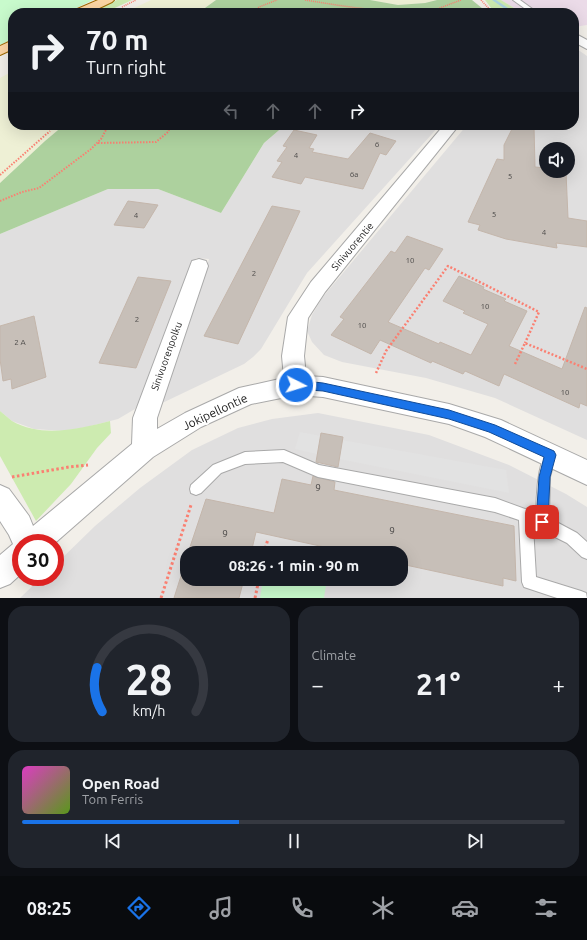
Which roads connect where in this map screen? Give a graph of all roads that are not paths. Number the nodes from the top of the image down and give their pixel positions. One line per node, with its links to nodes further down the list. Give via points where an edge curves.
1 (108, 0): 3 (main road)
2 (516, 0): 4 (lane)
3 (90, 8)
4 (528, 8)
5 (448, 130): 7 (street, Sinivuorentie, via 318,287 298,317 293,356)
6 (199, 266): 8 (street, Sinivuorenpolku, via 145,418)
7 (296, 385): 8 (street, Jokipellontie, via 247,395 193,420); 9 (street, Jokipellontie, via 323,387 449,414 492,428)
8 (144, 449): 16 (street, Jokipellontie)
9 (550, 455): 10 (street, Jokipellontie); 14 (lane, via 544,477)
10 (587, 473)
11 (3, 487): 15 (street)
12 (196, 489): 13 (lane, via 217,470 245,458 284,456 318,471 495,505)
13 (526, 516): 14 (lane); 20 (lane, via 529,582)
14 (542, 522): 17 (lane, via 572,538)
15 (22, 534)
16 (44, 534)
17 (587, 552)
18 (12, 563): 19 (street)
19 (0, 574)
20 (581, 598)

